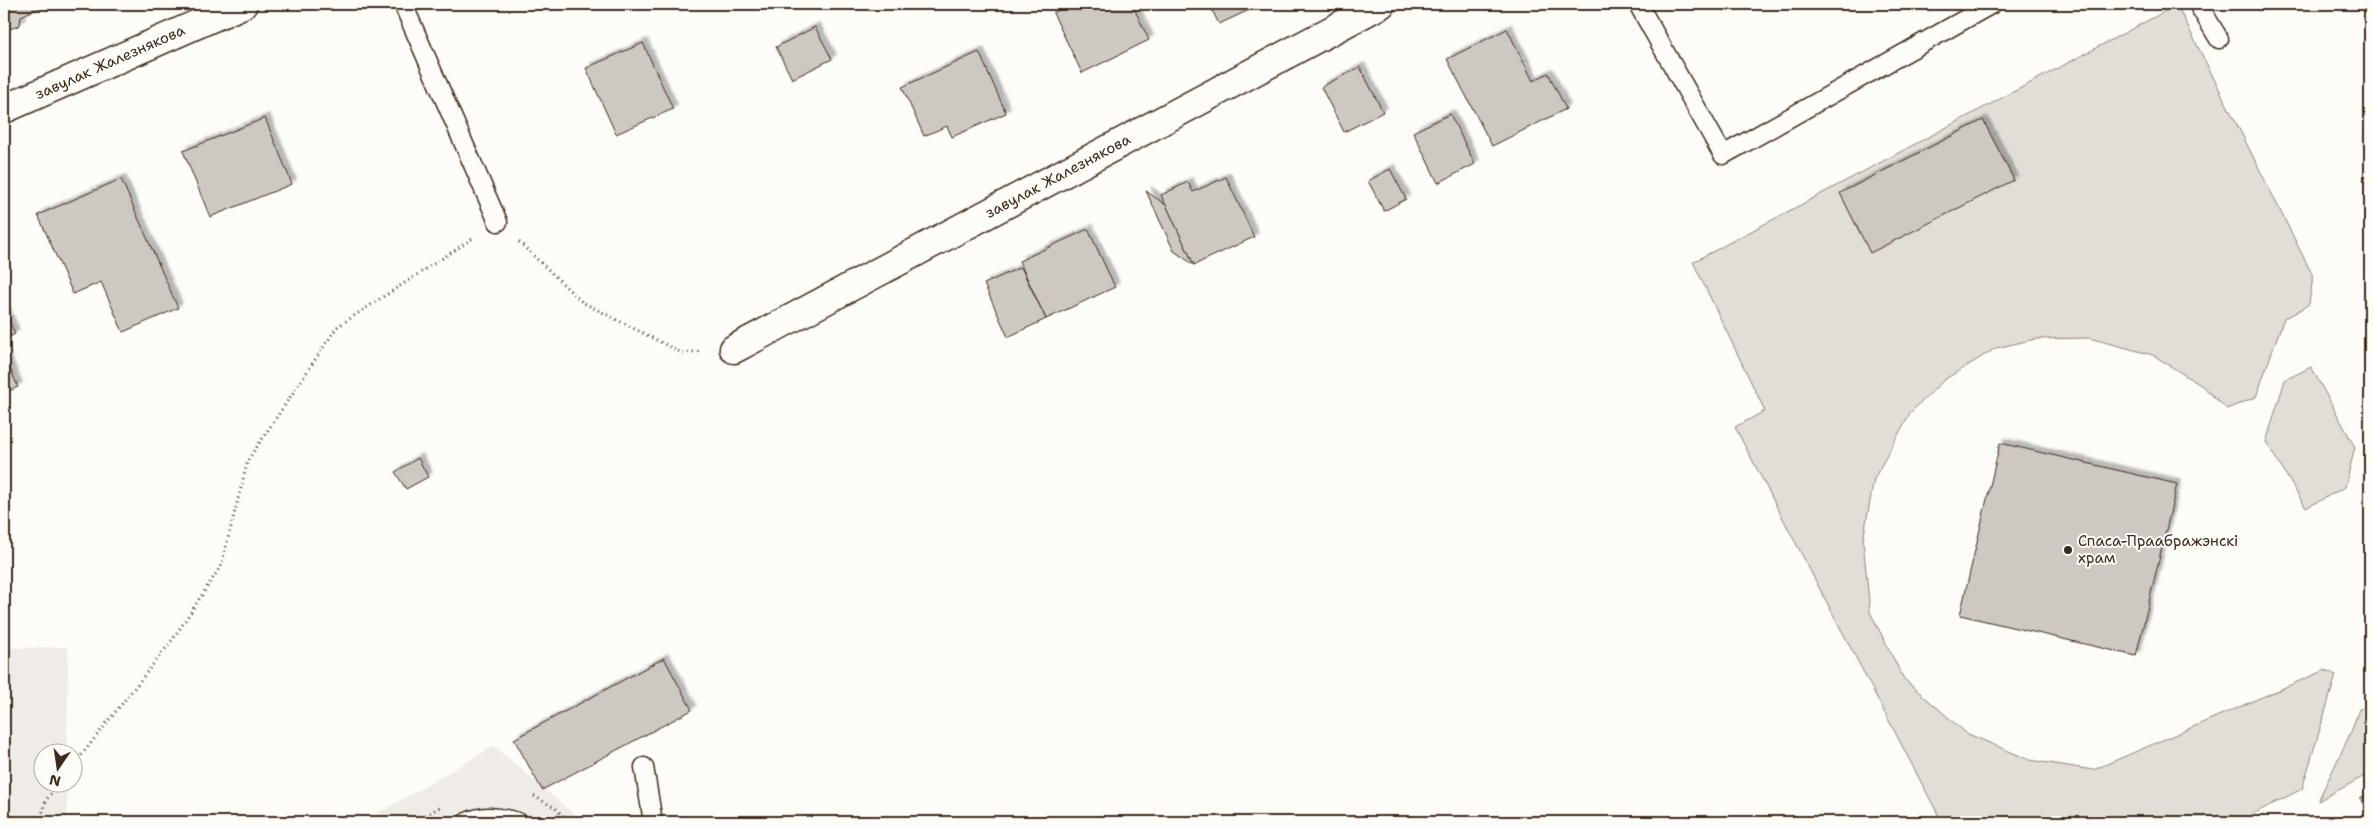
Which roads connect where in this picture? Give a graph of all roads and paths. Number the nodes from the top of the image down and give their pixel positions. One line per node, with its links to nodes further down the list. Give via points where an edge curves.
1 (243, 4): 8 (street, завулак Жалезнякова)
2 (403, 4): 9 (lane)
3 (1381, 4): 10 (street, завулак Жалезнякова)
4 (1638, 4): 5 (lane, via 1723,155)
5 (1992, 4)
6 (2198, 4): 7 (lane)
7 (2219, 39)
8 (4, 109)
9 (498, 222): 10 (path, via 582,302 682,353); 11 (path, via 337,327 248,460 221,566 173,639)
10 (734, 349)
11 (82, 753)
12 (644, 767): 17 (lane)
13 (51, 794): 14 (path)
14 (40, 822)
15 (467, 822): 16 (lane, via 477,817 502,817)
16 (518, 822)
17 (653, 822)

